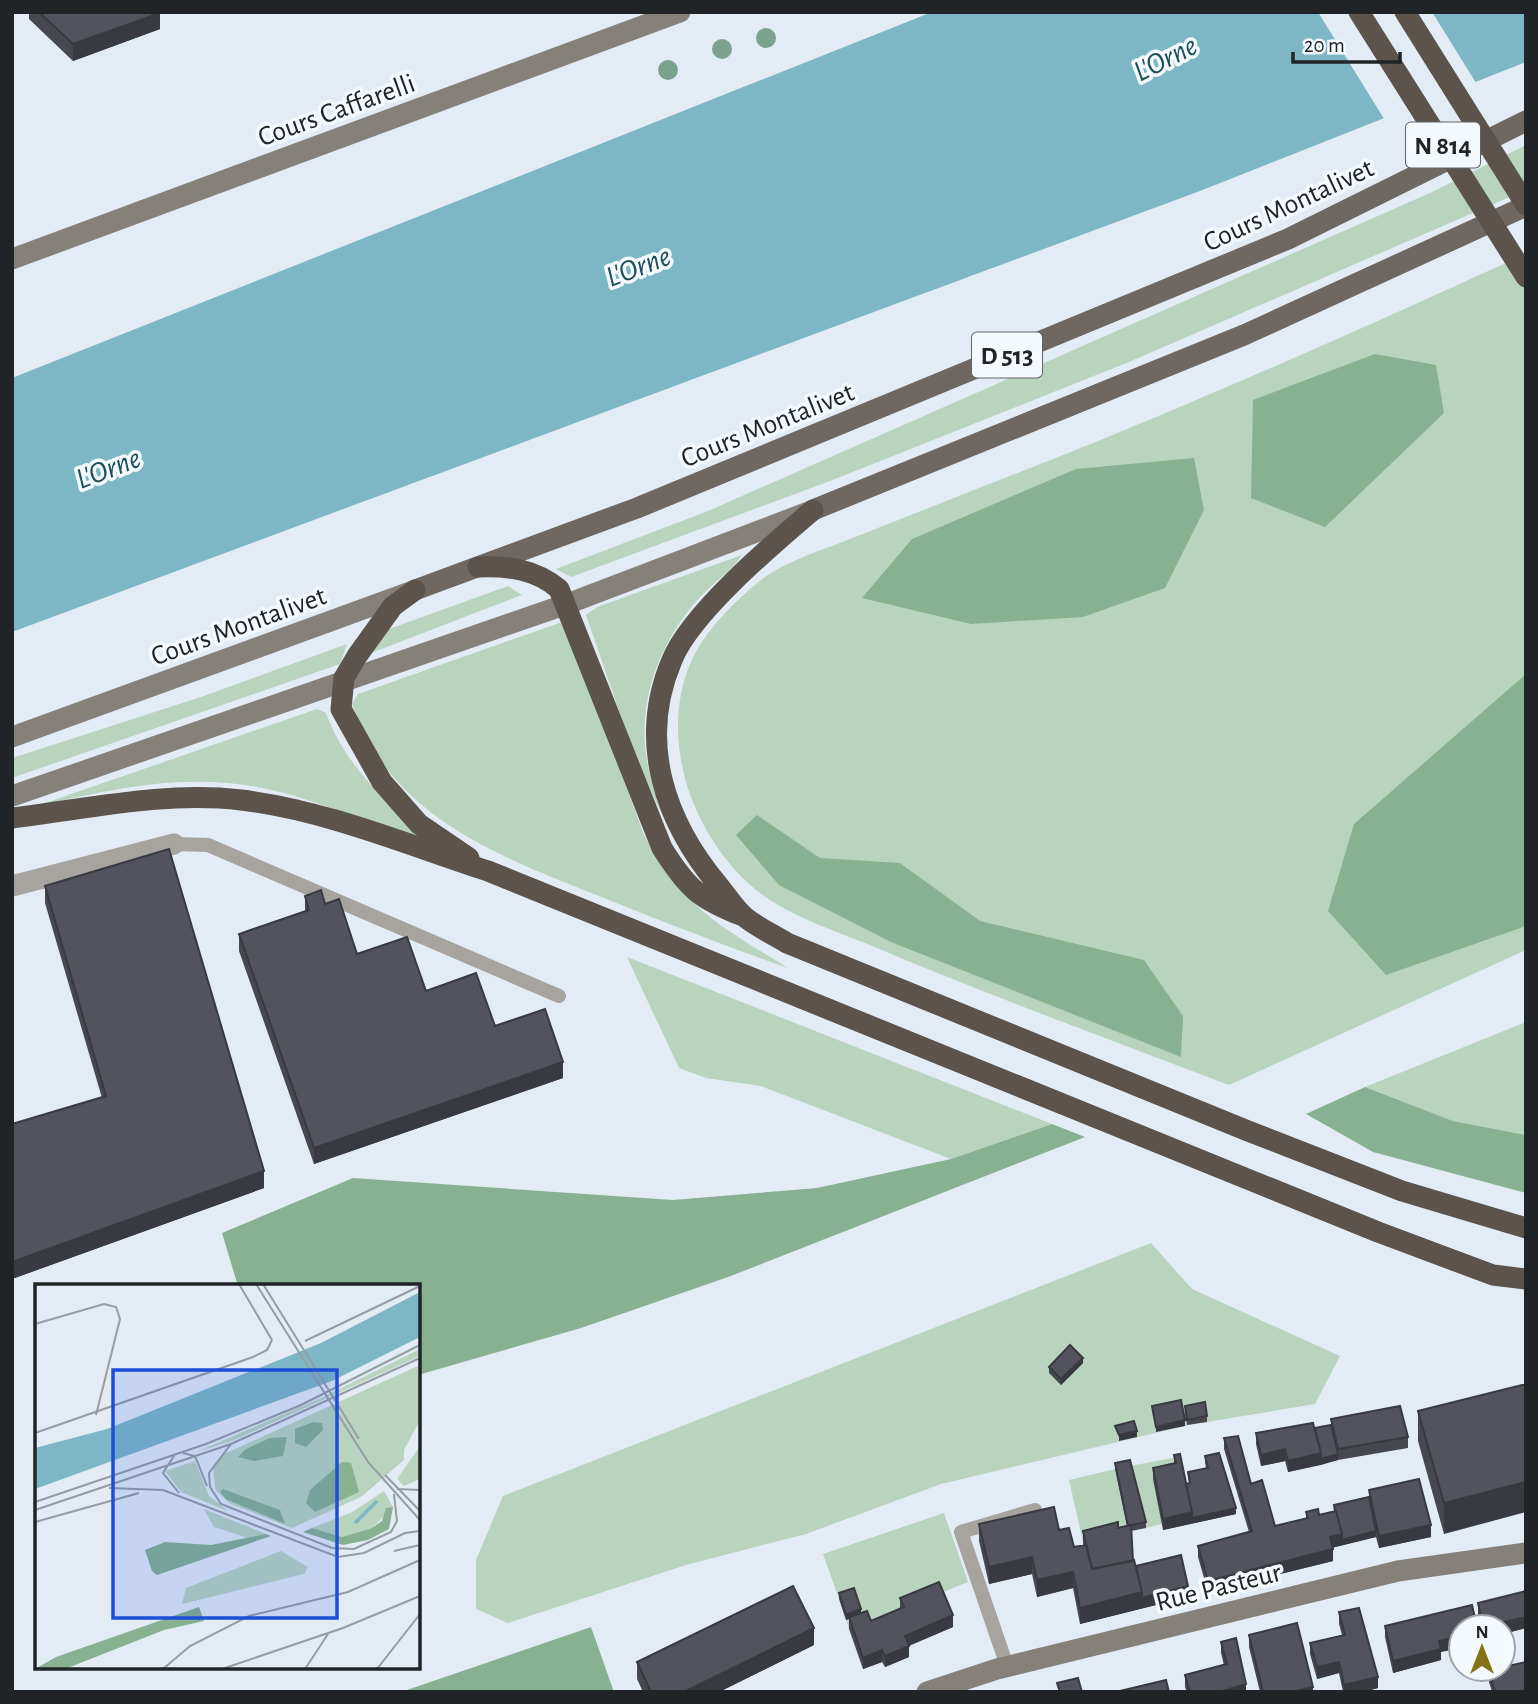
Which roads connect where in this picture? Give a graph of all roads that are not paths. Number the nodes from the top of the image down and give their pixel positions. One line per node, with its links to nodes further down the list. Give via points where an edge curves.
1 (680, 12): 6 (main road, Cours Caffarelli)
2 (1359, 12): 7 (highway, N 814, bridge)
3 (1405, 12): 5 (highway, N 814, bridge)
4 (1526, 121): 9 (main road, Cours Montalivet / D 513, via 1288,239 637,508)
5 (1526, 206): 8 (main road, D 513, via 1244,335)
6 (12, 259)
7 (1526, 277)
8 (813, 510): 11 (main road, D 513); 19 (highway, via 700,617 672,659 659,707 656,755 667,804 700,863)
9 (478, 567): 10 (main road, Cours Montalivet / D 513); 11 (highway, via 508,566 532,573 559,589)
10 (415, 590): 12 (highway, via 393,606); 13 (main road, Cours Montalivet / D 513)
11 (567, 604): 12 (main road, D 513); 19 (highway, via 663,848 680,876 707,902)
12 (344, 678): 14 (main road, D 513); 17 (highway, via 341,709 382,782 419,824)
13 (12, 737)
14 (12, 796)
15 (12, 818): 17 (highway, via 179,797 241,800 343,824)
16 (174, 844): 18 (street); 20 (lane, via 208,845)
17 (488, 871): 22 (highway, via 1429,1251 1493,1275)
18 (12, 886)
19 (745, 917): 21 (highway, via 787,943 1248,1131 1402,1191)
20 (559, 996)
21 (1526, 1228)
22 (1526, 1279)
23 (1035, 1510): 25 (lane, via 961,1532)
24 (1526, 1553): 25 (main road, Rue Pasteur, via 1398,1571)
25 (1007, 1666): 26 (main road, Rue Pasteur)
26 (927, 1692)

